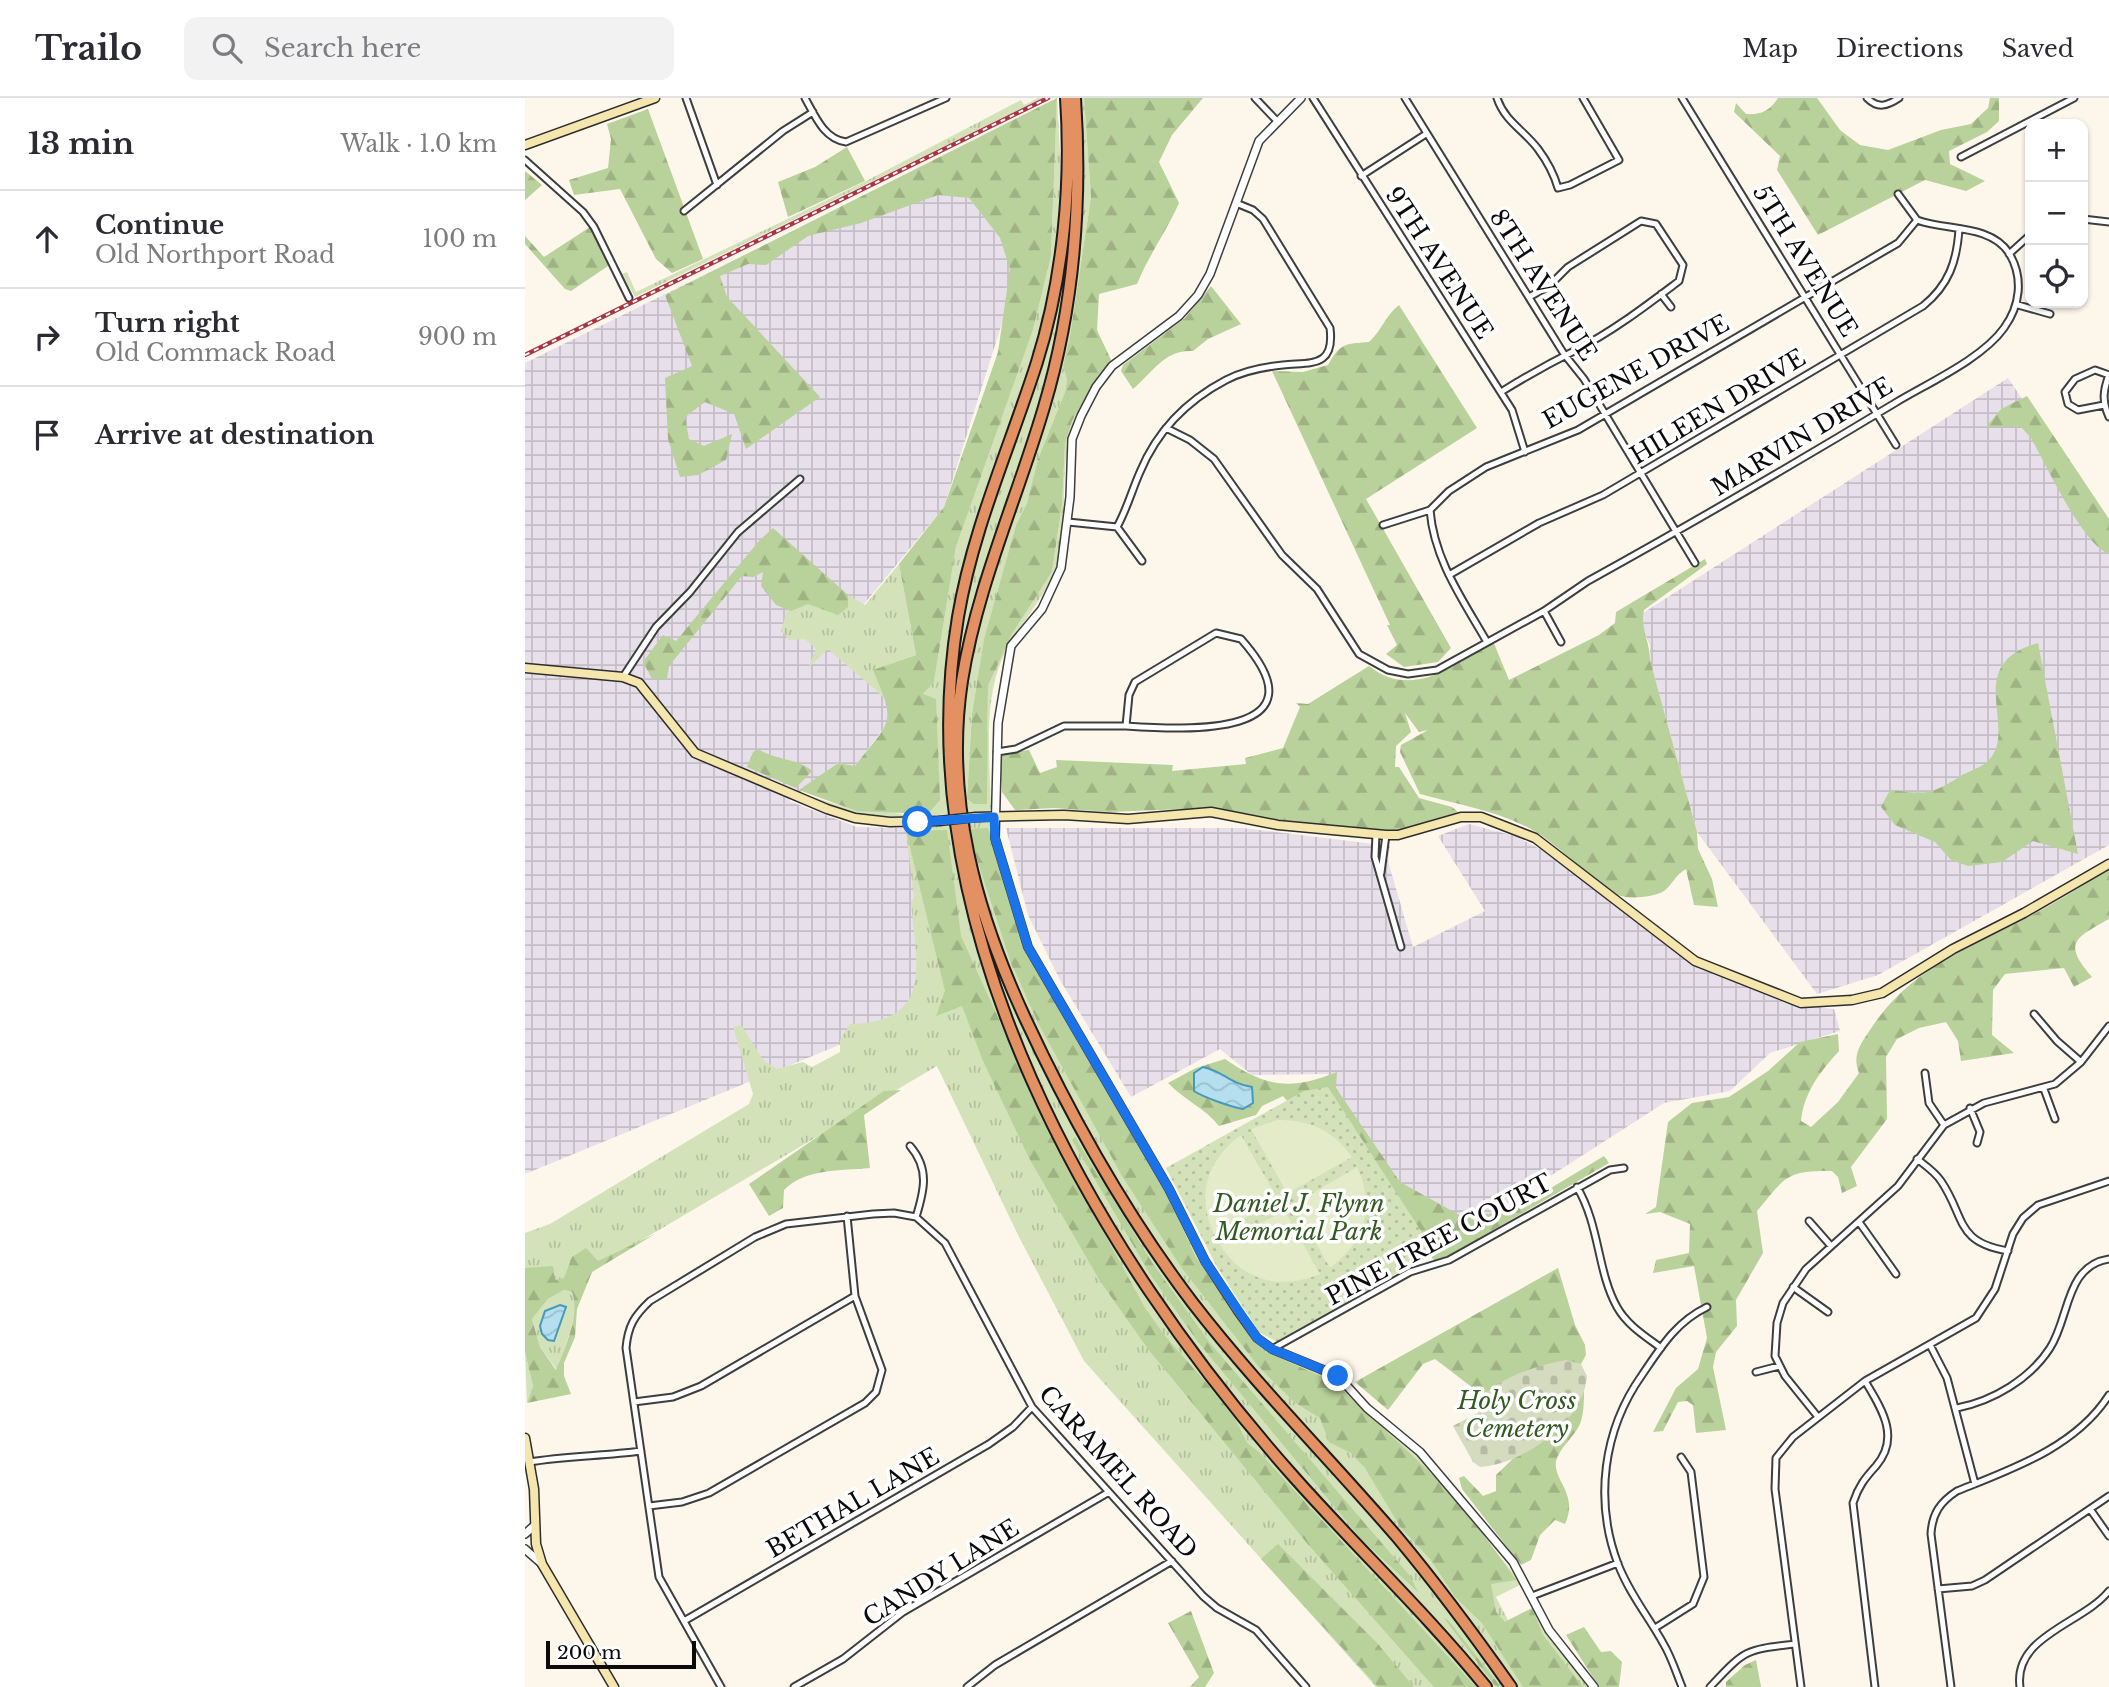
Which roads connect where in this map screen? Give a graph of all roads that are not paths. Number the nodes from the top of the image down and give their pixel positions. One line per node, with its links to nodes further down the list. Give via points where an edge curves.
1 (655, 98): 20 (main road)
2 (686, 98): 24 (street)
3 (804, 98): 17 (street)
4 (946, 98): 17 (street, via 846,142 831,137)
5 (1064, 98): 139 (highway, via 1064,221 1045,335 967,570 950,670 952,805 978,936 1018,1045 1066,1149 1147,1287 1292,1475 1447,1639)
6 (1075, 98): 140 (highway, via 1079,175 1069,291 1058,353 976,616 958,720 959,796 982,914 1047,1065 1140,1227 1199,1311 1435,1583)
7 (1255, 98): 18 (street)
8 (1301, 98): 18 (street)
9 (1313, 98): 23 (street, 9TH AVENUE)
10 (1405, 98): 19 (street, 8TH AVENUE)
11 (1497, 98): 12 (street, via 1517,130 1537,147 1558,188 1619,160)
12 (1583, 98)
13 (1682, 98): 35 (street, 5TH AVENUE)
14 (1867, 98): 15 (street, via 1881,106)
15 (1899, 98)
16 (2074, 98): 21 (street)
17 (813, 113): 24 (street, via 783,131)
18 (1277, 121): 26 (street, via 1255,149)
19 (1426, 134): 23 (street); 37 (street, 8TH AVENUE)
20 (525, 145)
21 (1961, 157)
22 (525, 160): 36 (street, via 583,212)
23 (1361, 176): 44 (street, 9TH AVENUE)
24 (717, 185): 27 (street)
25 (1898, 194): 28 (street)
26 (1236, 203): 49 (street, via 1263,219 1330,328 1332,342 1324,358 1313,364 1262,368 1220,383 1187,405); 55 (street, via 1198,295 1179,316 1112,366 1080,416 1072,439)
27 (684, 211)
28 (1917, 220): 31 (street, via 1937,228); 35 (street, EUGENE DRIVE, via 1898,243)
29 (2088, 220): 30 (street)
30 (2109, 222)
31 (1959, 229): 33 (street, via 1989,236); 42 (street, HILEEN DRIVE, via 1952,267 1937,295)
32 (2025, 240): 33 (street)
33 (2009, 254): 38 (street)
34 (1661, 294): 37 (street, via 1679,281 1683,265 1656,224 1641,221); 39 (street); 41 (street)
35 (1806, 296): 42 (street, 5TH AVENUE); 47 (street, EUGENE DRIVE)
36 (629, 298)
37 (1529, 298): 41 (street, 8TH AVENUE)
38 (2018, 305): 40 (street); 46 (street, MARVIN DRIVE, via 2004,329 1977,354)
39 (1671, 307)
40 (2050, 314)
41 (1564, 354): 44 (street); 47 (street, 8TH AVENUE)
42 (1842, 354): 46 (street, 5TH AVENUE); 52 (street, HILEEN DRIVE)
43 (2109, 375): 45 (street); 45 (street, via 2095,370 2075,379 2065,392 2068,404 2078,410)
44 (1500, 392): 51 (street, 9TH AVENUE, via 1517,422)
45 (2104, 405): 48 (street)
46 (1878, 413): 50 (street, 5TH AVENUE); 58 (street, MARVIN DRIVE)
47 (1605, 414): 51 (street, EUGENE DRIVE); 52 (street, 8TH AVENUE)
48 (2109, 417)
49 (1166, 428): 57 (street, via 1141,468); 63 (street, MARVIN DRIVE, via 1190,440 1222,469 1282,555 1317,589 1359,654 1388,670 1408,674 1437,670)
50 (1896, 445)
51 (1525, 452): 54 (street, EUGENE DRIVE, via 1466,479)
52 (1641, 473): 58 (street, 8TH AVENUE); 61 (street, HILEEN DRIVE, via 1539,523)
53 (800, 479): 66 (street, via 738,532 656,627)
54 (1430, 510): 56 (street); 61 (street, via 1434,545)
55 (1067, 522): 57 (street); 68 (street, via 1057,579 1042,609 1011,646)
56 (1383, 525)
57 (1117, 527): 59 (street)
58 (1677, 532): 60 (street, 8TH AVENUE); 62 (street, MARVIN DRIVE)
59 (1142, 561)
60 (1695, 563)
61 (1449, 575): 63 (street)
62 (1544, 611): 63 (street, MARVIN DRIVE); 64 (street)
63 (1487, 642)
64 (1561, 642)
65 (525, 668): 66 (main road)
66 (623, 677): 69 (main road, bridge, via 639,682 695,753 855,818 890,822)
67 (1126, 726): 67 (street, via 1171,729 1242,722 1262,709 1268,683 1260,663 1241,639 1216,634 1135,682); 68 (street, via 1064,726 1016,749)
68 (997, 751): 69 (street)
69 (994, 817): 70 (main road, via 1128,819 1211,811 1278,825); 103 (street, via 995,838 1031,953 1169,1189 1205,1261 1257,1338)
70 (1376, 834): 71 (main road); 73 (street)
71 (1386, 835): 72 (main road, via 1461,817 1481,817 1535,838 1695,961 1801,1003 1882,993); 73 (street)
72 (2109, 864)
73 (1380, 876): 74 (street)
74 (1402, 947)
75 (2034, 1013): 77 (street)
76 (2109, 1026): 77 (street)
77 (2081, 1062): 79 (street)
78 (1924, 1073): 82 (street, via 1929,1102)
79 (2044, 1089): 80 (street); 81 (street)
80 (1970, 1108): 82 (street); 83 (street, via 1980,1132)
81 (2056, 1119)
82 (1944, 1125): 85 (street)
83 (1977, 1143)
84 (910, 1146): 90 (street, via 923,1165 925,1180)
85 (1917, 1159): 92 (street, via 1898,1186); 94 (street, via 1941,1181 1971,1237 1989,1248)
86 (1624, 1168): 88 (street, PINE TREE COURT)
87 (2109, 1181): 94 (street, via 2038,1205 2023,1218)
88 (1577, 1187): 102 (street, via 1590,1210 1617,1308 1627,1322); 103 (street, PINE TREE COURT, via 1450,1260 1410,1272)
89 (847, 1216): 90 (street, via 894,1213); 98 (street); 108 (street, via 769,1230 650,1301 628,1329 626,1348)
90 (916, 1217): 109 (street, CARAMEL ROAD, via 946,1243)
91 (1809, 1221): 93 (street)
92 (1859, 1222): 93 (street); 96 (street)
93 (1831, 1246): 97 (street)
94 (2008, 1251): 101 (street, via 1995,1289 1976,1318)
95 (2109, 1259): 110 (street, via 2087,1266 2078,1277 2051,1347 2039,1363 1993,1397)
96 (1896, 1274)
97 (1793, 1287): 100 (street); 104 (street, via 1777,1323 1775,1356)
98 (855, 1296): 108 (street, via 701,1385 673,1397); 119 (street, via 880,1356 882,1370 876,1392 865,1403 709,1493)
99 (1707, 1307): 102 (street, via 1675,1327)
100 (1828, 1312)
101 (1930, 1345): 106 (street); 110 (street)
102 (1661, 1348): 126 (street, via 1619,1415 1605,1465 1605,1509)
103 (1272, 1349): 130 (street, via 1338,1376 1367,1408 1420,1452 1500,1546)
104 (1779, 1366): 105 (street); 111 (street)
105 (1756, 1372)
106 (1865, 1381): 111 (street); 145 (street, via 1888,1426 1884,1455 1857,1488 1853,1503)
107 (2109, 1395): 116 (street, via 2083,1425 2033,1459)
108 (634, 1402): 113 (street)
109 (1032, 1407): 117 (street, CARAMEL ROAD); 131 (street, BETHAL LANE, via 989,1444)
110 (1957, 1408): 116 (street)
111 (1818, 1417): 133 (street, via 1785,1445 1776,1458 1774,1474)
112 (525, 1438): 115 (main road)
113 (641, 1451): 115 (street); 119 (street)
114 (1681, 1457): 132 (street, via 1691,1472 1704,1577 1693,1604)
115 (529, 1462): 121 (main road)
116 (1975, 1484): 128 (street, via 1948,1497 1932,1518)
117 (1109, 1492): 125 (street, CARAMEL ROAD); 136 (street, CANDY LANE, via 903,1612 843,1659)
118 (2109, 1496): 120 (street)
119 (649, 1506): 131 (street, via 659,1577)
120 (2090, 1509): 123 (street); 128 (street, via 1985,1580)
121 (535, 1525): 122 (street); 127 (main road)
122 (525, 1534)
123 (2109, 1536)
124 (525, 1549): 127 (street)
125 (1172, 1561): 137 (street, via 995,1665); 138 (street, CARAMEL ROAD, via 1215,1606 1256,1630)
126 (1618, 1563): 130 (street); 132 (street)
127 (542, 1564): 134 (main road)
128 (1938, 1589): 146 (street)
129 (2109, 1591): 147 (street, via 2028,1652 2021,1662)
130 (1532, 1596): 141 (street, via 1549,1630)
131 (684, 1621): 135 (street)
132 (1655, 1628): 142 (street)
133 (1795, 1644): 143 (street, via 1740,1655); 144 (street)
134 (611, 1686)
135 (721, 1687)
136 (794, 1687)
137 (967, 1687)
138 (1306, 1687)
139 (1486, 1687)
140 (1511, 1687)
141 (1594, 1687)
142 (1682, 1687)
143 (1710, 1687)
144 (1801, 1687)
145 (1875, 1687)
146 (1951, 1687)
147 (2020, 1687)

